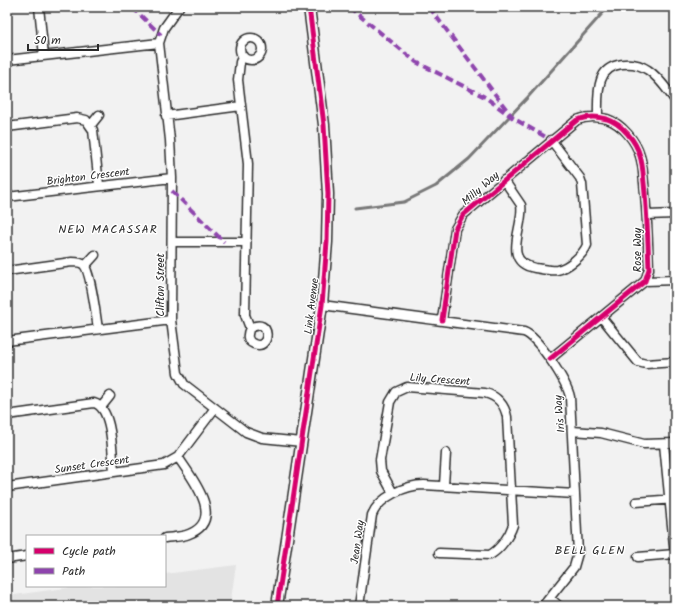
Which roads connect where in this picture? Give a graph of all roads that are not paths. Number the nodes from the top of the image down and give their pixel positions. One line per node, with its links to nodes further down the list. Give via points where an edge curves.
1 (39, 7): 5 (street)
2 (179, 7): 4 (street, Clifton Street, via 164,28)
3 (309, 7): 29 (street, Link Avenue, via 324,125 328,187)
4 (159, 43): 5 (street); 11 (street, Clifton Street)
5 (44, 56): 7 (street)
6 (243, 56): 9 (street, via 238,80)
7 (7, 60)
8 (675, 100): 12 (street, via 648,70 639,66 617,64 606,70 602,78)
9 (241, 106): 11 (street); 23 (street, via 248,164)
10 (99, 115): 13 (street)
11 (166, 116): 16 (street, Clifton Street)
12 (598, 117): 15 (street, Milly Way, via 577,120); 21 (street, Rose Way, via 616,123 631,138 638,151)
13 (91, 125): 14 (street, via 86,120 77,118); 18 (street)
14 (7, 127)
15 (551, 140): 17 (street, Milly Way); 17 (street, via 582,184 587,245 575,259 557,270 522,263 517,256 516,248 521,205)
16 (172, 178): 18 (street, Brighton Crescent); 22 (street, Clifton Street)
17 (504, 180): 32 (street, Milly Way, via 463,215 456,225)
18 (99, 185): 19 (street, Brighton Crescent)
19 (7, 197)
20 (675, 214): 21 (street)
21 (647, 215): 28 (street, Rose Way, via 649,269)
22 (172, 242): 23 (street); 31 (street, Clifton Street)
23 (246, 242): 33 (street, via 245,314)
24 (95, 255): 25 (street)
25 (85, 266): 26 (street, via 72,262); 34 (street)
26 (7, 271)
27 (675, 280): 28 (street)
28 (645, 281): 30 (street, Rose Way)
29 (322, 305): 32 (street, Iris Way); 43 (street, Link Avenue)
30 (602, 318): 36 (street, Rose Way); 37 (street, via 638,362)
31 (171, 320): 34 (street); 40 (street, Clifton Street, via 180,378 187,387)
32 (442, 320): 36 (street, Iris Way, via 528,333)
33 (250, 328)
34 (98, 329): 35 (street)
35 (7, 341)
36 (550, 360): 42 (street, Iris Way, via 569,390)
37 (675, 362)
38 (110, 396): 39 (street)
39 (102, 406): 41 (street, via 94,403); 48 (street, via 108,422)
40 (215, 408): 43 (street, Clifton Street, via 254,436); 47 (street, Sunset Crescent)
41 (7, 415)
42 (572, 431): 45 (street, via 612,435 644,444); 53 (street, Iris Way)
43 (302, 442): 63 (street, Link Avenue)
44 (675, 443): 45 (street)
45 (664, 444): 54 (street)
46 (446, 453): 49 (street)
47 (178, 456): 48 (street, Sunset Crescent, via 159,467); 56 (street, via 202,496 206,505 206,515 194,532)
48 (114, 471): 50 (street, Sunset Crescent)
49 (444, 485): 51 (street, Jean Way); 52 (street, Jean Way, via 416,485)
50 (7, 487)
51 (511, 489): 52 (street, Lily Crescent, via 507,417 499,400 485,393 407,387 396,392 390,402 380,460 381,471); 53 (street, Jean Way); 57 (street, Lily Crescent, via 513,525 504,542 494,553 485,556)
52 (393, 493): 64 (street, Jean Way, via 372,515)
53 (575, 494): 62 (street, Iris Way, via 577,560 571,572)
54 (673, 499): 55 (street); 58 (street)
55 (636, 502)
56 (166, 538)
57 (439, 553)
58 (675, 555): 60 (street)
59 (26, 556): 61 (street)
60 (638, 557)
61 (7, 558)
62 (550, 598): 65 (street, Iris Way); 66 (street)
63 (277, 606)
64 (358, 606)
65 (543, 606)
66 (560, 606)

